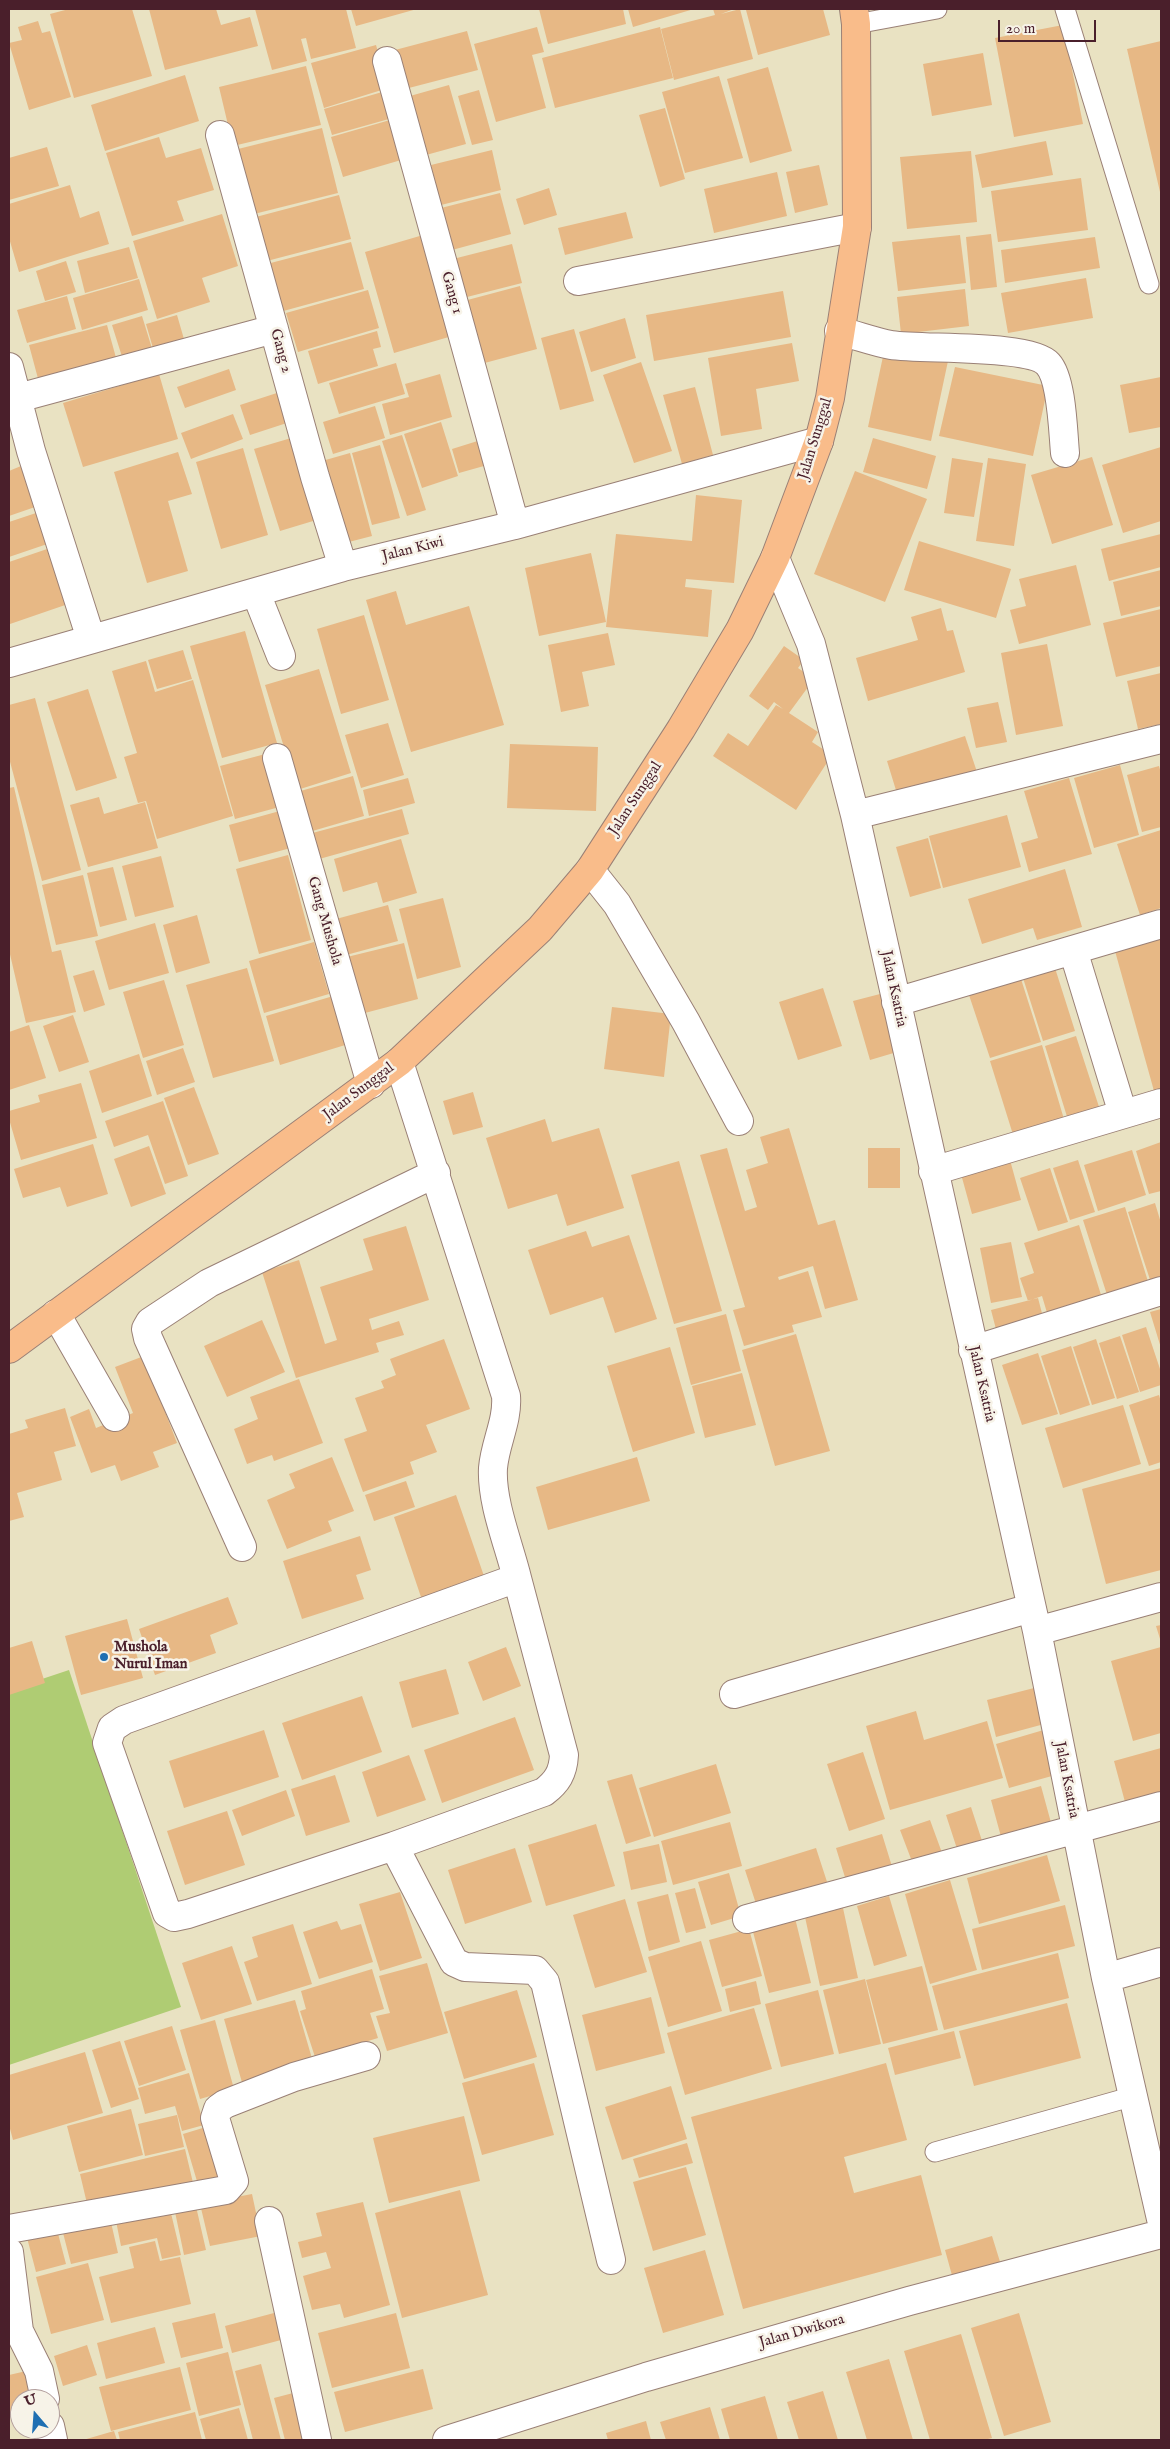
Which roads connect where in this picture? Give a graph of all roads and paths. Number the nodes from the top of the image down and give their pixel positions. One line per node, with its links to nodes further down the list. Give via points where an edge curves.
1 (937, 9): 3 (lane)
2 (1065, 9): 8 (lane)
3 (855, 16): 6 (main road, Jalan Sunggal)
4 (387, 61): 15 (street, Gang 1)
5 (220, 135): 9 (street, Gang 2)
6 (857, 227): 7 (street); 10 (main road, Jalan Sunggal)
7 (578, 281)
8 (1149, 284)
9 (274, 329): 12 (street); 17 (street, Gang 2)
10 (840, 331): 13 (main road, Jalan Sunggal, via 830,398); 14 (street, via 891,345 1038,356 1049,364 1056,379)
11 (9, 367): 12 (street)
12 (18, 398): 19 (street, via 31,451)
13 (819, 441): 15 (street, Jalan Kiwi); 16 (main road, Jalan Sunggal)
14 (1065, 453)
15 (515, 525): 17 (street, Jalan Kiwi)
16 (775, 558): 24 (street, Jalan Ksatria, via 811,644); 25 (main road, Jalan Sunggal, via 735,638)
17 (343, 567): 18 (street, Jalan Kiwi)
18 (256, 593): 19 (street, Jalan Kiwi); 20 (street)
19 (91, 639): 21 (street, Jalan Kiwi)
20 (280, 656)
21 (9, 663)
22 (1161, 740): 24 (street)
23 (277, 758): 30 (street, Gang Mushola)
24 (855, 815): 28 (street, Jalan Ksatria)
25 (590, 870): 29 (main road, Jalan Sunggal, via 540,929); 33 (street, via 622,912)
26 (1161, 924): 27 (street)
27 (1073, 950): 28 (street); 32 (street)
28 (896, 1002): 34 (street, Jalan Ksatria)
29 (399, 1062): 30 (main road, Jalan Sunggal); 35 (street)
30 (371, 1084): 37 (main road, Jalan Sunggal)
31 (1161, 1103): 32 (street)
32 (1123, 1114): 34 (street)
33 (738, 1121)
34 (933, 1171): 39 (street, Jalan Ksatria)
35 (436, 1173): 41 (street, via 210,1283 150,1322 146,1329); 42 (street, via 506,1396 507,1409 493,1468 496,1496)
36 (1161, 1291): 39 (street)
37 (56, 1314): 38 (main road, Jalan Sunggal); 40 (street)
38 (9, 1349)
39 (974, 1350): 44 (street, Jalan Ksatria)
40 (115, 1417)
41 (242, 1547)
42 (517, 1578): 48 (street, via 564,1756 560,1777 544,1792); 48 (street, via 124,1720 112,1728 107,1743 164,1908 174,1917)
43 (1161, 1597): 44 (street)
44 (1034, 1619): 45 (street); 47 (street, Jalan Ksatria)
45 (734, 1694)
46 (1161, 1806): 47 (street)
47 (1076, 1830): 49 (street); 51 (street, Jalan Ksatria)
48 (394, 1846): 60 (street, via 454,1962 465,1967 535,1970 545,1982)
49 (748, 1919)
50 (1161, 1962): 51 (street)
51 (1106, 1978): 53 (street, Jalan Ksatria)
52 (366, 2056): 57 (street, via 294,2077 218,2109 215,2118 234,2180 226,2190)
53 (1134, 2096): 54 (lane); 55 (street, Jalan Ksatria)
54 (935, 2152)
55 (1161, 2219)
56 (269, 2221): 63 (street)
57 (9, 2228)
58 (1161, 2234): 64 (street, Jalan Dwikora, via 899,2303)
59 (9, 2252): 61 (street)
60 (611, 2260)
61 (14, 2332): 62 (street, via 39,2371)
62 (43, 2389)
63 (317, 2440)
64 (446, 2440)

